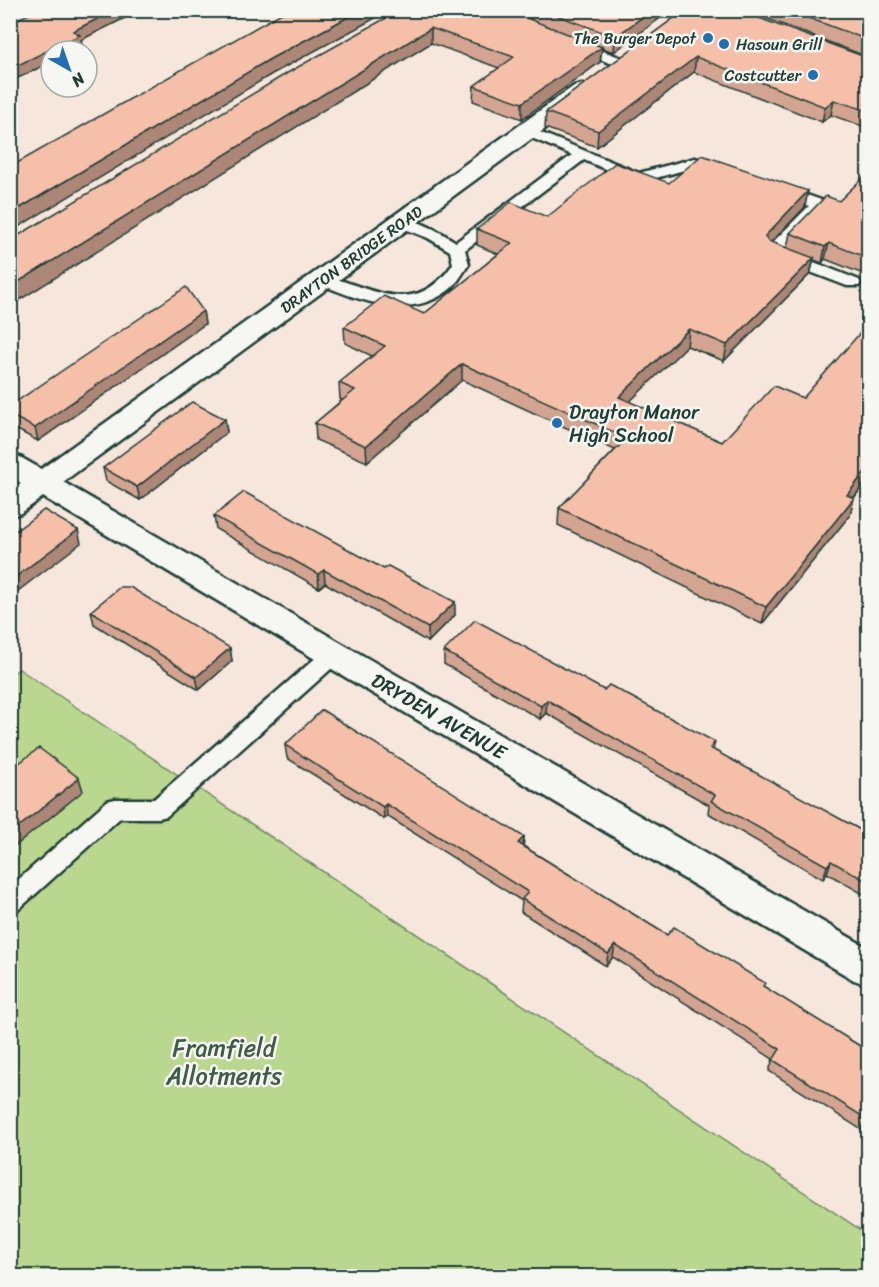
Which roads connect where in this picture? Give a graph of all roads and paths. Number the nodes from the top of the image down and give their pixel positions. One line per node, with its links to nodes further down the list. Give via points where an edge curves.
1 (564, 41): 2 (lane)
2 (629, 56): 3 (street, DRAYTON BRIDGE ROAD)
3 (527, 131): 4 (lane); 7 (street, DRAYTON BRIDGE ROAD)
4 (583, 154): 5 (lane, via 638,178 695,162); 8 (lane)
5 (740, 177)
6 (763, 185): 10 (lane, via 819,204 771,252)
7 (401, 222): 8 (lane); 9 (street, DRAYTON BRIDGE ROAD)
8 (457, 249): 9 (lane, via 461,264 456,271 444,285 417,300 381,301)
9 (323, 280): 12 (street, DRAYTON BRIDGE ROAD)
10 (854, 283)
11 (10, 464): 12 (street, DRYDEN AVENUE)
12 (42, 483): 13 (street, DRAYTON BRIDGE ROAD); 14 (street, DRYDEN AVENUE)
13 (10, 506)
14 (334, 654): 15 (lane, via 159,809 115,808); 16 (street, DRYDEN AVENUE)
15 (10, 902)
16 (868, 968)

